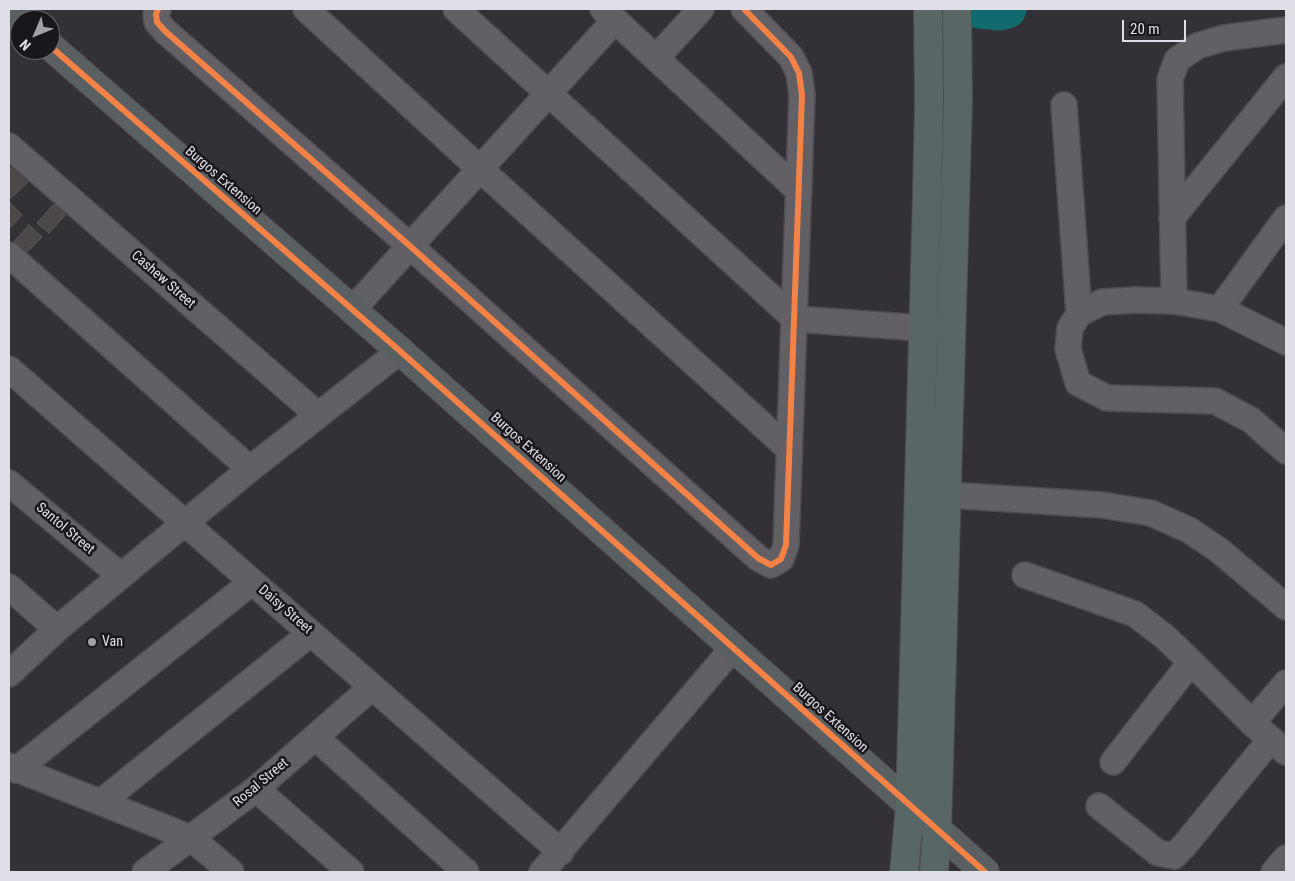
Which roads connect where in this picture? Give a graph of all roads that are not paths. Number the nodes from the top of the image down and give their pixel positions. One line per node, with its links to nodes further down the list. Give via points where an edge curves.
1 (158, 9): 20 (street, via 157,22 165,30)
2 (306, 9): 16 (street)
3 (456, 9): 13 (street)
4 (700, 9): 11 (street)
5 (744, 9): 17 (street, via 792,57 799,73 802,95)
6 (928, 9): 27 (highway)
7 (957, 9): 28 (highway, via 958,100)
8 (609, 14): 11 (street); 13 (street)
9 (1286, 30): 18 (street, via 1224,38 1197,46 1177,60 1170,79)
10 (60, 55): 23 (main road, Burgos Extension)
11 (656, 58): 17 (street)
12 (1286, 77): 18 (street)
13 (548, 92): 16 (street); 26 (street)
14 (1064, 105): 25 (street)
15 (9, 146): 32 (street, Cashew Street)
16 (480, 168): 20 (street); 33 (street)
17 (799, 191): 26 (street)
18 (1172, 218): 22 (street)
19 (1286, 218): 24 (street)
20 (410, 246): 23 (street); 33 (street, via 758,558 771,565 781,559 786,546)
21 (9, 255): 35 (street)
22 (1174, 300): 24 (street); 25 (street, via 1102,302)
23 (352, 309): 30 (main road, Burgos Extension)
24 (1220, 309): 29 (street)
25 (1079, 314): 34 (street, via 1070,328 1068,350 1078,383 1107,398 1215,401 1251,420)
26 (794, 319): 27 (street); 33 (street)
27 (923, 328): 28 (street); 37 (highway)
28 (951, 330): 38 (highway)
29 (1286, 342)
30 (400, 351): 32 (street); 47 (main road, Burgos Extension)
31 (9, 369): 39 (street, Daisy Street)
32 (317, 414): 35 (street)
33 (789, 449)
34 (1286, 451)
35 (250, 469): 39 (street)
36 (9, 483): 41 (street, Santol Street)
37 (918, 493): 38 (street); 59 (highway)
38 (946, 495): 44 (street, via 1102,505 1151,513 1189,530 1220,551); 61 (highway)
39 (184, 523): 41 (street); 42 (street, Daisy Street)
40 (1025, 575): 48 (street, via 1135,614)
41 (122, 576): 45 (street)
42 (252, 582): 46 (street, Daisy Street); 56 (street)
43 (9, 587): 45 (street)
44 (1286, 607)
45 (57, 629): 49 (street)
46 (311, 633): 51 (street, Daisy Street); 58 (street)
47 (733, 648): 59 (main road, Burgos Extension); 63 (street)
48 (1191, 662): 52 (street); 55 (street)
49 (9, 674)
50 (1286, 683): 52 (street)
51 (372, 687): 53 (street, Rosal Street); 63 (street, Daisy Street)
52 (1252, 723): 54 (street)
53 (314, 737): 57 (street, Rosal Street); 68 (street)
54 (1278, 746): 60 (street, via 1174,856 1158,853)
55 (1112, 762)
56 (12, 768): 58 (street)
57 (256, 789): 62 (street, Rosal Street); 67 (street)
58 (101, 802): 62 (street)
59 (910, 806): 61 (main road, Burgos Extension); 70 (highway)
60 (1099, 806)
61 (937, 830): 71 (highway); 72 (main road, Burgos Extension)
62 (191, 838): 65 (street, Rosal Street); 66 (street)
63 (560, 852): 69 (street)
64 (1286, 858): 73 (street)
65 (145, 872)
66 (231, 872)
67 (351, 872)
68 (466, 872)
69 (542, 872)
70 (904, 872)
71 (934, 872)
72 (985, 872)
73 (1274, 872)

